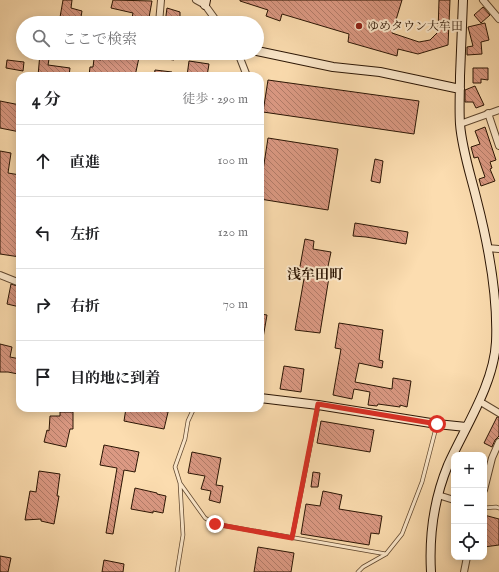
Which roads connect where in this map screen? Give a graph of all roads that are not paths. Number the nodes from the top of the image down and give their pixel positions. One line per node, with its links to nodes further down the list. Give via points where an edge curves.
1 (161, 0): 6 (street)
2 (196, 0): 5 (street)
3 (463, 0): 12 (street)
4 (483, 0): 8 (street)
5 (206, 2): 7 (street)
6 (160, 16)
7 (214, 16)
8 (499, 19)
9 (264, 52): 12 (street, via 333,67 380,72)
10 (241, 60): 11 (street)
11 (245, 72)
12 (460, 89): 15 (street)
13 (499, 110): 14 (street)
14 (488, 113): 15 (street); 16 (street)
15 (460, 124): 17 (street)
16 (499, 146)
17 (487, 248): 18 (street); 24 (street, via 496,342 494,360)
18 (499, 249)
19 (0, 275): 22 (street)
20 (494, 279): 21 (lane)
21 (499, 280)
22 (16, 281)
23 (264, 398): 25 (street)
24 (479, 401): 27 (street); 29 (street)
25 (318, 404): 28 (street); 37 (lane)
26 (192, 412): 31 (lane, via 175,467)
27 (499, 412)
28 (437, 424): 29 (street); 38 (lane, via 422,482 402,534)
29 (466, 427): 33 (street)
30 (499, 442): 32 (street)
31 (180, 483): 37 (lane, via 205,518 215,524); 40 (lane, via 183,535)
32 (484, 488)
33 (438, 495): 34 (street); 42 (street, via 434,509)
34 (451, 499)
35 (487, 508): 36 (lane)
36 (499, 508)
37 (292, 538): 38 (lane)
38 (386, 554): 41 (lane)
39 (467, 560): 43 (street)
40 (177, 572)
41 (358, 572)
42 (431, 572)
43 (465, 572)

